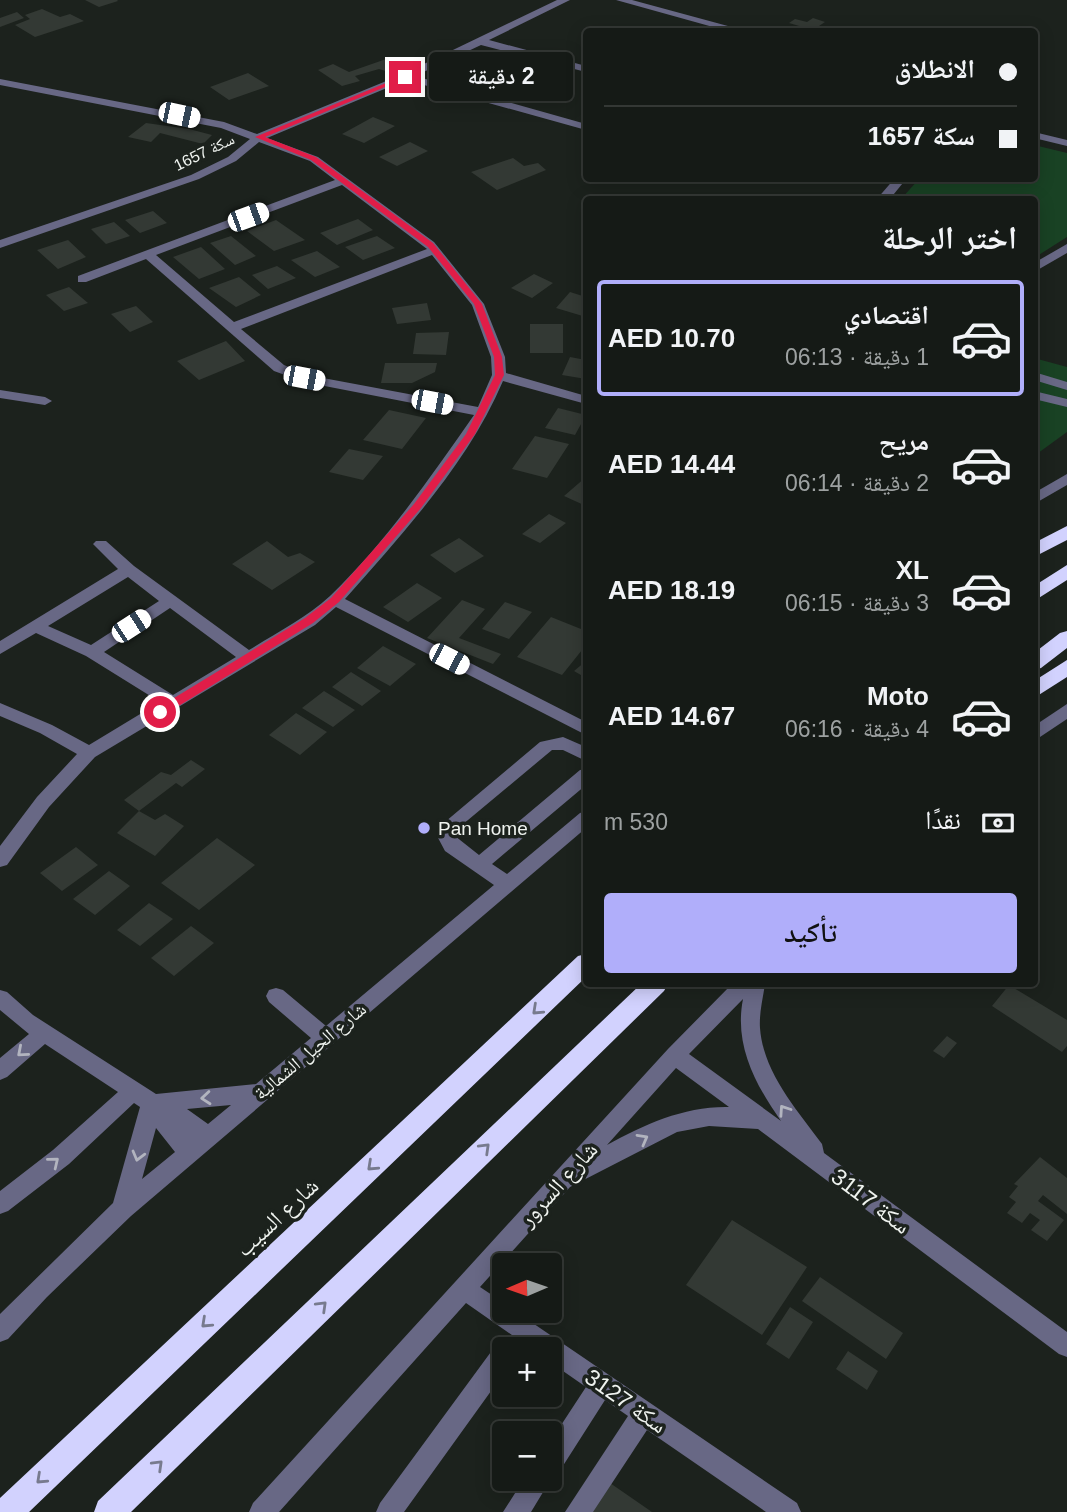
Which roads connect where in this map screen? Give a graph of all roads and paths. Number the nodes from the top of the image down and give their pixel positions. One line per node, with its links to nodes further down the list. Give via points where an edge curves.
1 (565, 0): 4 (street, سكة 1657)
2 (621, 0): 3 (street)
3 (730, 28)
4 (479, 41): 5 (street); 6 (street, سكة 1657)
5 (583, 68)
6 (405, 77): 8 (street); 10 (street, سكة 1657)
7 (0, 82): 10 (street, via 179,115)
8 (583, 126)
9 (1038, 136): 11 (street)
10 (258, 137): 12 (street, via 314,159); 15 (street, سكة 1657, via 232,159 195,177)
11 (1067, 143)
12 (345, 180): 17 (street); 18 (street)
13 (898, 182): 14 (street)
14 (886, 196)
15 (0, 244)
16 (1067, 248): 19 (street)
17 (435, 250): 21 (street); 22 (street, via 478,304 498,357)
18 (148, 255): 20 (street); 21 (street)
19 (1038, 266)
20 (82, 279)
21 (231, 328): 30 (street, via 279,368 304,378)
22 (499, 375): 27 (street); 30 (street)
23 (1038, 377): 24 (street)
24 (1067, 386)
25 (0, 394): 28 (street)
26 (1038, 396): 29 (street)
27 (583, 399)
28 (45, 401)
29 (1067, 403)
30 (483, 412): 39 (street, via 418,506)
31 (1067, 478): 32 (street)
32 (1038, 497)
33 (1067, 532): 35 (highway)
34 (101, 544): 36 (street)
35 (1038, 549)
36 (128, 570): 40 (street); 41 (street)
37 (1067, 571): 38 (highway)
38 (1038, 592)
39 (335, 600): 45 (street); 52 (street)
40 (170, 601): 44 (street); 45 (street)
41 (34, 626): 43 (street); 44 (street)
42 (1067, 638): 46 (highway)
43 (0, 648)
44 (92, 652): 49 (street)
45 (249, 658): 49 (street)
46 (1038, 660)
47 (1067, 667): 48 (highway)
48 (1038, 688)
49 (174, 703): 54 (street)
50 (0, 709): 54 (street)
51 (1067, 710): 53 (street)
52 (583, 727)
53 (1038, 732)
54 (89, 753): 58 (street, via 43,802)
55 (583, 753): 59 (street, via 567,743 546,746 448,827 446,836 452,846)
56 (583, 778): 59 (street)
57 (583, 821): 60 (street, شارع الحيل الشمالية)
58 (0, 860)
59 (480, 865): 60 (street)
60 (508, 885): 68 (street, شارع الحيل الشمالية)
61 (583, 966): 93 (highway, شارع السيب, one-way to 93)
62 (653, 987): 94 (highway, one-way to 62)
63 (741, 987): 69 (street, شارع السرور)
64 (755, 987): 77 (street, one-way to 64, via 759,1067 749,1030)
65 (276, 996): 68 (street)
66 (3, 1003): 67 (street)
67 (44, 1033): 70 (street, one-way to 70); 71 (street)
68 (326, 1038): 72 (street, شارع الحيل الشمالية)
69 (676, 1055): 74 (street, سكة 3117); 78 (street, شارع السرور)
70 (0, 1071)
71 (134, 1091): 73 (street); 79 (street, one-way to 71)
72 (260, 1093): 73 (street, one-way to 73); 75 (street, شارع الحيل الشمالية)
73 (152, 1104): 75 (street, via 176,1113); 76 (street); 80 (street, one-way to 80)
74 (763, 1121): 77 (street, سكة 3117); 78 (street, one-way to 74, via 664,1127 717,1116)
75 (209, 1137): 76 (street, شارع الحيل الشمالية)
76 (190, 1153): 80 (street, شارع الحيل الشمالية)
77 (824, 1165): 87 (street, سكة 3117)
78 (561, 1182): 82 (street, شارع السرور)
79 (0, 1205)
80 (123, 1209): 81 (street, شارع الحيل الشمالية)
81 (39, 1289): 83 (street, شارع الحيل الشمالية); 85 (street, شارع الحيل الشمالية)
82 (464, 1289): 84 (street, سكة 3127); 95 (street, شارع السرور)
83 (0, 1319)
84 (522, 1329): 86 (street); 89 (street, سكة 3127)
85 (0, 1331)
86 (516, 1337)
87 (1067, 1346)
88 (492, 1369): 96 (street)
89 (602, 1384): 90 (street, سكة 3127); 91 (street)
90 (644, 1413): 98 (street); 99 (street, سكة 3127)
91 (562, 1445)
92 (531, 1491): 97 (street)
93 (7, 1512)
94 (109, 1512)
95 (262, 1512)
96 (389, 1512)
97 (516, 1512)
98 (578, 1512)
99 (788, 1512)

